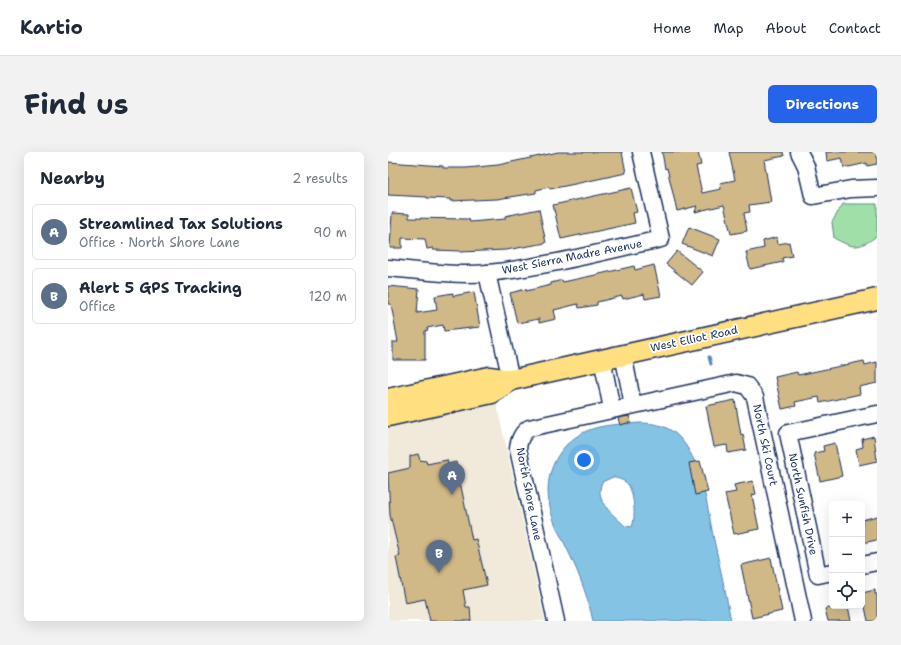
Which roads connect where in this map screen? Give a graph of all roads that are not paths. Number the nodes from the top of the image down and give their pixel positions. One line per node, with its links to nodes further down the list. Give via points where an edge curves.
1 (641, 152): 5 (street, West Sierra Madre Avenue, via 660,239 529,267)
2 (799, 152): 3 (street, via 806,166 813,196 851,189)
3 (877, 188)
4 (388, 268): 5 (street, West Sierra Madre Avenue, via 452,274)
5 (487, 273): 9 (street)
6 (877, 299): 7 (main road, West Elliot Road)
7 (622, 354): 8 (main road, West Elliot Road); 11 (street)
8 (602, 359): 9 (main road, West Elliot Road); 12 (street)
9 (511, 380): 10 (main road, West Elliot Road, via 490,377); 14 (main road, West Elliot Road, via 492,393)
10 (388, 399)
11 (633, 405): 12 (street, North Shore Lane); 19 (street, North Ski Court, via 736,383 742,383 752,391)
12 (612, 409): 18 (street, North Shore Lane, via 529,428 523,432 519,441 518,450)
13 (877, 414): 17 (street, North Sunfish Drive, via 788,433)
14 (388, 416)
15 (877, 562): 16 (street)
16 (865, 564)
17 (825, 573)
18 (556, 621)
19 (803, 621)

